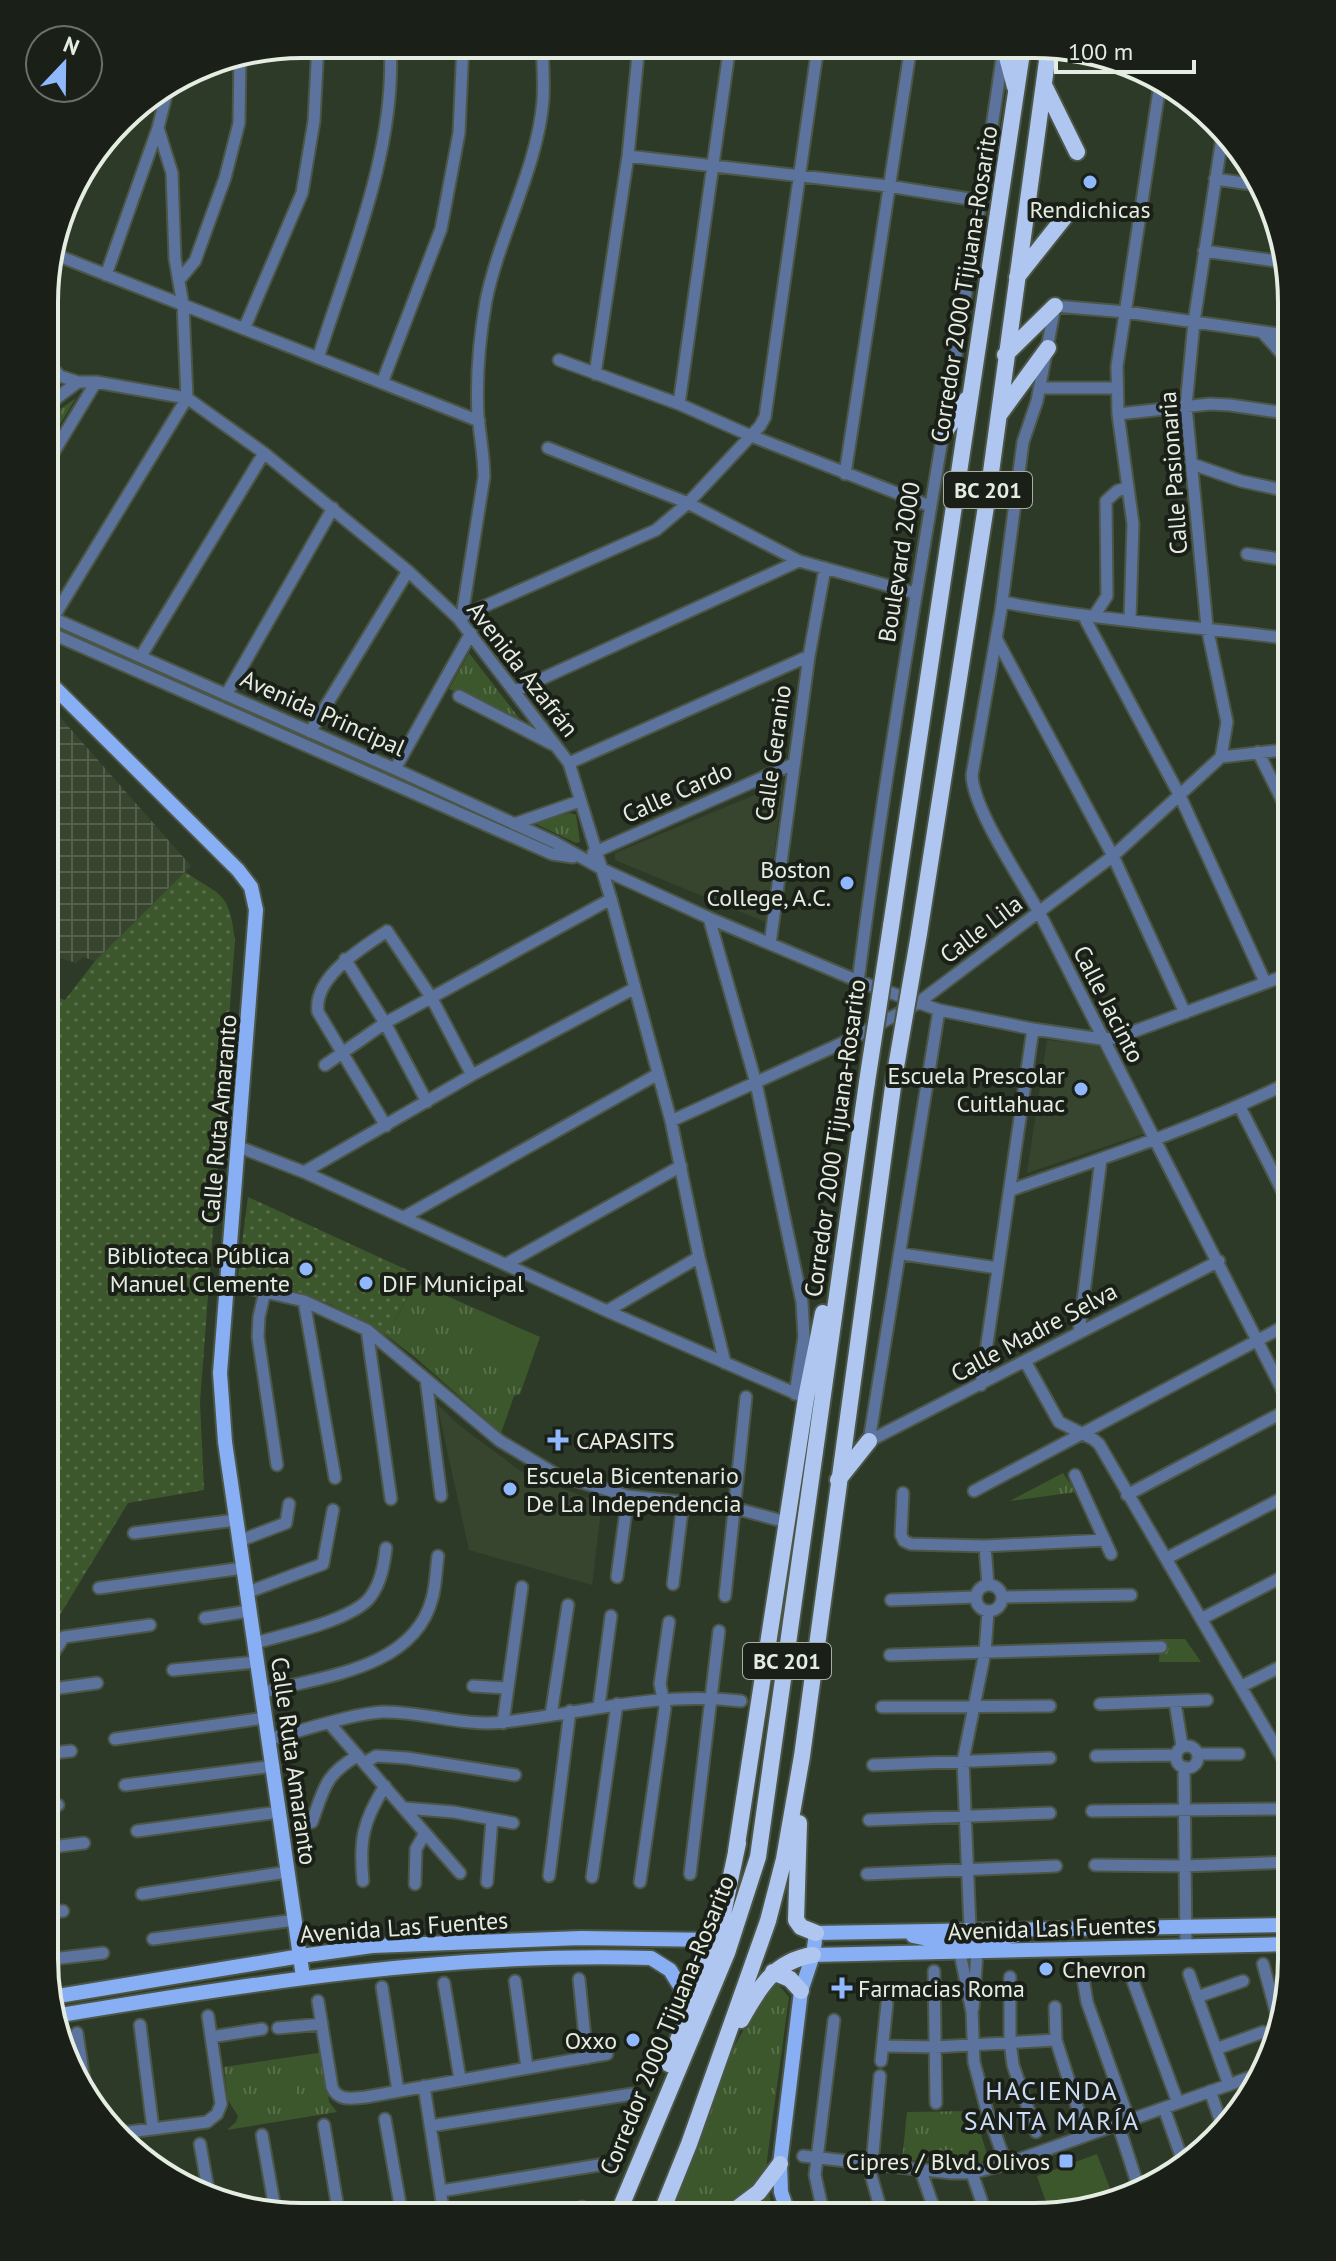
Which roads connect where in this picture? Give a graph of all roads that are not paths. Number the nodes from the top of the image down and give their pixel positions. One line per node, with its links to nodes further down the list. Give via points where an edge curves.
1 (317, 58): 39 (street, via 302,193)
2 (389, 58): 45 (street, via 375,183)
3 (462, 58): 51 (street, via 459,133 441,229)
4 (542, 58): 62 (street, via 539,120 479,340)
5 (638, 58): 21 (street)
6 (728, 58): 22 (street)
7 (816, 58): 23 (street)
8 (909, 58): 26 (street)
9 (1001, 58): 27 (street, Boulevard 2000)
10 (1006, 58): 16 (highway)
11 (1021, 58): 16 (highway, Corredor 2000 Tijuana-Rosarito / BC 201)
12 (1047, 59): 14 (highway, Corredor 2000 Tijuana-Rosarito / BC 201)
13 (240, 66): 34 (street, via 239,123 225,178 195,261)
14 (1043, 84): 20 (highway); 33 (highway, Corredor 2000 Tijuana-Rosarito / BC 201)
15 (1159, 93): 37 (street)
16 (1016, 94): 54 (highway, Corredor 2000 Tijuana-Rosarito / BC 201)
17 (165, 100): 18 (street)
18 (158, 128): 32 (street); 34 (street, via 172,173)
19 (1221, 145): 24 (street, Calle Pasionaria)
20 (1077, 152)
21 (628, 156): 22 (street); 48 (street)
22 (712, 166): 23 (street); 57 (street)
23 (800, 175): 26 (street); 63 (street, via 765,417)
24 (1215, 179): 25 (street); 29 (street, Calle Pasionaria)
25 (1247, 183)
26 (888, 186): 27 (street); 69 (street)
27 (982, 201): 64 (street, Boulevard 2000)
28 (1067, 214): 33 (highway)
29 (1204, 251): 31 (street); 38 (street, Calle Pasionaria)
30 (62, 258): 32 (street)
31 (1274, 261)
32 (106, 275): 35 (street)
33 (1016, 278): 44 (highway, Corredor 2000 Tijuana-Rosarito / BC 201)
34 (180, 279): 35 (street)
35 (183, 305): 39 (street); 56 (street)
36 (1055, 306): 37 (street); 42 (street, Calle Jacinto); 44 (highway)
37 (1126, 312): 38 (street); 53 (street)
38 (1194, 322): 40 (street); 58 (street, Calle Pasionaria)
39 (244, 329): 45 (street)
40 (1263, 333): 41 (street); 43 (street)
41 (1278, 335)
42 (1048, 348): 52 (street, Calle Jacinto); 61 (highway)
43 (1278, 350)
44 (1005, 355): 61 (highway, Corredor 2000 Tijuana-Rosarito / BC 201)
45 (318, 358): 51 (street)
46 (559, 360): 48 (street)
47 (58, 374): 49 (street)
48 (595, 374): 57 (street)
49 (78, 382): 50 (street, Avenida Azafrán); 55 (street)
50 (96, 382): 56 (street, Avenida Azafrán); 65 (street)
51 (382, 383): 62 (street)
52 (1040, 388): 53 (street); 85 (street, Calle Jacinto, via 1023,442)
53 (1116, 388): 60 (street)
54 (971, 394): 64 (highway); 70 (highway, Corredor 2000 Tijuana-Rosarito / BC 201)
55 (58, 397)
56 (187, 398): 67 (street, Avenida Azafrán); 86 (street)
57 (679, 404): 63 (street)
58 (1186, 406): 59 (street); 60 (street); 68 (street, Calle Pasionaria)
59 (1278, 412)
60 (1118, 414): 72 (street)
61 (998, 416): 71 (highway, Corredor 2000 Tijuana-Rosarito / BC 201)
62 (479, 421): 88 (street, via 484,477)
63 (749, 435): 69 (street); 74 (street)
64 (942, 436): 75 (street, Boulevard 2000)
65 (58, 445)
66 (548, 448): 74 (street)
67 (264, 453): 76 (street, Avenida Azafrán); 96 (street)
68 (1192, 464): 73 (street); 91 (street, Calle Pasionaria)
69 (845, 474): 75 (street)
70 (958, 482): 71 (highway, via 972,493); 77 (highway, Corredor 2000 Tijuana-Rosarito / BC 201)
71 (989, 487): 78 (highway, Corredor 2000 Tijuana-Rosarito / BC 201)
72 (1128, 487): 87 (street, via 1106,501 1107,596); 89 (street, via 1134,542)
73 (1278, 489)
74 (688, 503): 81 (street); 88 (street, via 656,530)
75 (930, 506): 84 (street, Boulevard 2000)
76 (333, 508): 83 (street, Avenida Azafrán); 100 (street)
77 (952, 524): 78 (highway, via 968,523); 153 (highway, Corredor 2000 Tijuana-Rosarito / BC 201, bridge)
78 (982, 531): 180 (highway, Corredor 2000 Tijuana-Rosarito / BC 201, bridge, via 894,1079)
79 (1247, 554): 80 (street)
80 (1278, 559)
81 (799, 561): 82 (street); 99 (street)
82 (825, 568): 84 (street); 97 (street, Calle Geranio)
83 (408, 571): 88 (street, Avenida Azafrán); 102 (street)
84 (915, 593): 124 (street, Boulevard 2000)
85 (1003, 602): 87 (street); 95 (street, Calle Jacinto)
86 (58, 603)
87 (1088, 615): 89 (street); 111 (street)
88 (460, 617): 92 (street, Avenida Azafrán)
89 (1130, 619): 91 (street)
90 (58, 621): 96 (street, Avenida Principal)
91 (1207, 627): 94 (street); 106 (street, Calle Pasionaria, via 1227,722)
92 (471, 633): 99 (street, Avenida Azafrán); 109 (street)
93 (58, 636): 116 (street, Avenida Principal, via 552,854)
94 (1278, 637)
95 (996, 638): 115 (street); 119 (street, Calle Jacinto, via 973,787)
96 (141, 656): 100 (street, Avenida Principal)
97 (809, 656): 107 (street); 108 (street, Calle Geranio)
98 (58, 691): 146 (main road, Calle Ruta Amaranto, via 251,887 256,910)
99 (515, 691): 103 (street, Avenida Azafrán)
100 (226, 695): 102 (street, Avenida Principal)
101 (459, 696): 103 (street)
102 (310, 732): 109 (street, Avenida Principal)
103 (556, 746): 107 (street, Avenida Azafrán)
104 (1278, 750): 105 (street)
105 (1258, 752): 106 (street); 110 (street)
106 (1221, 757): 111 (street, Calle Lila)
107 (569, 763): 112 (street, Avenida Azafrán)
108 (793, 764): 114 (street, Calle Cardo); 121 (street, Calle Geranio)
109 (395, 769): 113 (street, Avenida Principal)
110 (1278, 791)
111 (1180, 796): 115 (street, Calle Lila); 125 (street)
112 (580, 801): 113 (street); 114 (street, Avenida Azafrán)
113 (514, 824): 116 (street, Avenida Principal)
114 (597, 852): 116 (street, Calle Cardo); 117 (street, Avenida Azafrán)
115 (1113, 856): 119 (street, Calle Lila); 130 (street)
116 (579, 858): 117 (street, Avenida Principal)
117 (602, 869): 118 (street, Avenida Azafrán); 120 (street, Avenida Principal)
118 (611, 899): 126 (street, Avenida Azafrán); 127 (street)
119 (1039, 913): 128 (street, Calle Lila); 134 (street, Calle Jacinto)
120 (709, 918): 121 (street, Avenida Principal); 139 (street)
121 (770, 944): 124 (street, Avenida Principal)
122 (345, 959): 127 (street, via 387,931); 131 (street); 135 (street, via 317,1001 318,1012)
123 (1278, 978): 125 (street)
124 (858, 981): 128 (street, Avenida Principal); 133 (street, Boulevard 2000)
125 (1265, 982): 130 (street)
126 (635, 988): 137 (street, Avenida Azafrán); 138 (street)
127 (431, 997): 131 (street); 138 (street)
128 (918, 1003): 129 (street, Avenida Principal); 133 (street, Calle Lila)
129 (939, 1010): 132 (street, Avenida Principal); 154 (street)
130 (1185, 1013): 134 (street)
131 (385, 1023): 135 (street); 141 (street)
132 (1033, 1029): 134 (street, Avenida Principal); 151 (street)
133 (851, 1039): 139 (street, Calle Lila)
134 (1101, 1039): 145 (street, Calle Jacinto)
135 (344, 1052): 136 (street); 144 (street)
136 (325, 1065)
137 (658, 1074): 143 (street, Avenida Azafrán); 152 (street)
138 (472, 1075): 141 (street)
139 (756, 1083): 143 (street, Calle Lila); 172 (street, via 804,1320)
140 (1278, 1088): 142 (street)
141 (427, 1102): 144 (street)
142 (1240, 1107): 145 (street); 150 (street)
143 (671, 1121): 148 (street, Avenida Azafrán)
144 (386, 1126): 149 (street)
145 (1154, 1140): 147 (street); 156 (street, Calle Jacinto)
146 (239, 1147): 149 (street); 159 (main road, Calle Ruta Amaranto)
147 (1101, 1159): 151 (street); 165 (street)
148 (681, 1166): 155 (street, Avenida Azafrán); 157 (street)
149 (304, 1172): 152 (street)
150 (1277, 1181)
151 (1011, 1190): 158 (street)
152 (404, 1217): 157 (street)
153 (841, 1254): 172 (highway); 240 (highway, Corredor 2000 Tijuana-Rosarito / BC 201)
154 (902, 1254): 158 (street); 176 (street)
155 (699, 1257): 162 (street); 168 (street, Avenida Azafrán)
156 (1219, 1261): 165 (street, Calle Madre Selva); 166 (street, Calle Jacinto)
157 (506, 1264): 162 (street)
158 (998, 1268): 171 (street)
159 (227, 1283): 160 (street); 192 (main road, Calle Ruta Amaranto, via 220,1373)
160 (265, 1291): 161 (street); 177 (street, via 258,1337)
161 (304, 1301): 164 (street); 179 (street)
162 (607, 1311): 168 (street)
163 (1277, 1329): 166 (street)
164 (367, 1330): 169 (street); 186 (street)
165 (1079, 1332): 167 (street, Calle Madre Selva)
166 (1257, 1339): 170 (street, Calle Jacinto); 175 (street)
167 (1025, 1361): 171 (street, Calle Madre Selva); 175 (street, via 1059,1422)
168 (725, 1363): 172 (street)
169 (426, 1379): 184 (street); 185 (street, via 500,1441 557,1475)
170 (1277, 1379)
171 (981, 1385): 176 (street, Calle Madre Selva)
172 (800, 1396): 193 (highway)
173 (746, 1397): 190 (street)
174 (1277, 1416): 183 (street)
175 (1080, 1433): 181 (street); 183 (street, via 1099,1444)
176 (869, 1441): 180 (highway)
177 (277, 1465)
178 (1075, 1475): 195 (street)
179 (335, 1478)
180 (837, 1481): 257 (highway, Corredor 2000 Tijuana-Rosarito / BC 201)
181 (974, 1491)
182 (903, 1493): 197 (street, via 904,1541)
183 (1127, 1495): 201 (street)
184 (441, 1496)
185 (628, 1496): 188 (street); 203 (street)
186 (391, 1499)
187 (1277, 1501): 201 (street)
188 (683, 1502): 190 (street); 205 (street)
189 (289, 1504): 196 (street, via 286,1523)
190 (734, 1508): 193 (street); 211 (street)
191 (333, 1510): 209 (street, via 323,1564)
192 (236, 1520): 194 (street); 196 (main road, Calle Ruta Amaranto)
193 (786, 1522): 289 (highway)
194 (134, 1533)
195 (1105, 1540): 197 (street); 199 (street)
196 (239, 1541): 202 (main road, Calle Ruta Amaranto)
197 (985, 1546): 206 (street)
198 (386, 1548): 224 (street, via 384,1570 369,1599 336,1619)
199 (1111, 1554)
200 (438, 1556): 237 (street, via 432,1601 401,1649 376,1662)
201 (1167, 1558): 220 (street)
202 (243, 1568): 208 (street); 209 (main road, Calle Ruta Amaranto)
203 (617, 1577)
204 (1277, 1580): 220 (street)
205 (673, 1584)
206 (988, 1585): 212 (street); 213 (street, via 996,1586)
207 (522, 1587): 236 (street)
208 (99, 1588)
209 (246, 1593): 216 (main road, Calle Ruta Amaranto)
210 (1131, 1595): 213 (street)
211 (725, 1596)
212 (976, 1597): 214 (street); 217 (street)
213 (1002, 1597): 217 (street, via 997,1608)
214 (891, 1600)
215 (568, 1605): 251 (street)
216 (249, 1611): 219 (street); 224 (main road, Calle Ruta Amaranto)
217 (988, 1611): 227 (street)
218 (611, 1616): 246 (street)
219 (205, 1618)
220 (1201, 1619): 234 (street)
221 (669, 1622): 239 (street, via 660,1684)
222 (150, 1625): 225 (street, via 64,1637)
223 (719, 1631): 238 (street)
224 (255, 1643): 229 (main road, Calle Ruta Amaranto)
225 (58, 1646)
226 (1161, 1647): 227 (street)
227 (985, 1652): 228 (street); 247 (street)
228 (890, 1655)
229 (257, 1662): 231 (street); 237 (main road, Calle Ruta Amaranto)
230 (1277, 1668): 234 (street)
231 (173, 1670)
232 (97, 1683): 235 (street)
233 (473, 1686): 236 (street)
234 (1242, 1686): 258 (street)
235 (58, 1688)
236 (507, 1688): 253 (street)
237 (261, 1693): 252 (main road, Calle Ruta Amaranto)
238 (711, 1698): 239 (street); 242 (street); 297 (street)
239 (663, 1699): 244 (street); 303 (street)
240 (781, 1700): 289 (highway); 386 (highway, Corredor 2000 Tijuana-Rosarito / BC 201, via 748,1894)
241 (1207, 1700): 243 (street)
242 (741, 1701)
243 (1175, 1702): 245 (street); 260 (street)
244 (617, 1704): 246 (street); 300 (street)
245 (1100, 1704)
246 (599, 1706): 250 (street)
247 (975, 1706): 248 (street); 249 (street); 267 (street)
248 (1050, 1706)
249 (882, 1707)
250 (570, 1711): 251 (street); 299 (street)
251 (551, 1715): 253 (street)
252 (265, 1718): 255 (street); 256 (main road, Calle Ruta Amaranto)
253 (503, 1723): 254 (street, via 383,1712)
254 (330, 1724): 256 (street); 266 (street)
255 (115, 1739)
256 (269, 1739): 269 (main road, Calle Ruta Amaranto)
257 (803, 1744): 314 (highway, via 794,1911 801,1927); 363 (highway, Corredor 2000 Tijuana-Rosarito / BC 201, via 768,1921)
258 (1277, 1748)
259 (71, 1751): 261 (street)
260 (1179, 1751): 262 (street, via 1190,1746); 264 (street); 270 (street, via 1177,1763)
261 (58, 1752)
262 (1198, 1754): 263 (street); 270 (street, via 1195,1765)
263 (1239, 1754)
264 (1096, 1756)
265 (1050, 1758): 267 (street)
266 (361, 1760): 271 (street, via 407,1758); 273 (street); 283 (street, via 338,1767 330,1777)
267 (963, 1761): 268 (street); 280 (street)
268 (873, 1765)
269 (274, 1766): 272 (street); 278 (main road, Calle Ruta Amaranto)
270 (1184, 1767): 276 (street)
271 (515, 1775)
272 (125, 1785)
273 (385, 1786): 274 (street); 301 (street, via 361,1838)
274 (404, 1808): 281 (street); 286 (street)
275 (1275, 1809): 276 (street)
276 (1184, 1810): 277 (street); 293 (street)
277 (1092, 1811)
278 (279, 1812): 285 (street); 295 (main road, Calle Ruta Amaranto)
279 (1050, 1813): 280 (street)
280 (964, 1816): 282 (street); 294 (street)
281 (492, 1819): 284 (street); 302 (street)
282 (869, 1820)
283 (312, 1822)
284 (513, 1823)
285 (137, 1831)
286 (425, 1833): 296 (street); 304 (street, via 416,1849)
287 (84, 1843): 288 (street)
288 (58, 1846)
289 (736, 1851): 316 (highway)
290 (1277, 1863): 293 (street)
291 (1095, 1865): 293 (street)
292 (1056, 1866): 294 (street)
293 (1184, 1866): 310 (street)
294 (967, 1870): 298 (street); 311 (street)
295 (287, 1872): 305 (street); 308 (main road, Calle Ruta Amaranto)
296 (460, 1873)
297 (690, 1874)
298 (867, 1874)
299 (549, 1876)
300 (592, 1877)
301 (363, 1881)
302 (487, 1882)
303 (640, 1882)
304 (415, 1884)
305 (142, 1894)
306 (63, 1911): 307 (street)
307 (58, 1912)
308 (295, 1920): 315 (street); 322 (main road, Calle Ruta Amaranto)
309 (1277, 1925): 310 (main road, Avenida Las Fuentes)
310 (1186, 1926): 312 (main road, Avenida Las Fuentes); 318 (street)
311 (970, 1928): 312 (main road, Avenida Las Fuentes); 313 (main road, Avenida Las Fuentes)
312 (1033, 1930): 319 (main road)
313 (892, 1931): 314 (main road, Avenida Las Fuentes); 319 (main road)
314 (816, 1933): 321 (main road)
315 (153, 1939)
316 (715, 1940): 322 (main road, Avenida Las Fuentes, via 652,1937 372,1946); 342 (highway)
317 (1277, 1944): 318 (main road, Avenida Las Fuentes)
318 (1186, 1946): 319 (main road, Avenida Las Fuentes)
319 (967, 1950): 321 (main road, Avenida Las Fuentes); 345 (street); 345 (street)
320 (103, 1953): 323 (street)
321 (813, 1955): 326 (highway, via 791,1960); 337 (main road)
322 (301, 1956): 330 (main road, Calle Ruta Amaranto); 338 (main road, Avenida Las Fuentes)
323 (58, 1958)
324 (1263, 1964): 341 (street)
325 (934, 1971): 360 (street)
326 (773, 1972): 337 (highway); 363 (highway)
327 (1082, 1972): 382 (street)
328 (1189, 1974): 339 (street)
329 (1131, 1976): 377 (street)
330 (303, 1977): 342 (main road, Avenida Las Fuentes, via 467,1960 651,1958 670,1970); 346 (main road, Avenida Las Fuentes)
331 (1010, 1977): 357 (street)
332 (579, 1979): 364 (street)
333 (515, 1981): 367 (street)
334 (1243, 1981): 339 (street)
335 (444, 1983): 369 (street)
336 (382, 1987): 373 (street)
337 (801, 1991): 396 (main road)
338 (62, 1995)
339 (1197, 1997): 361 (street)
340 (318, 2001): 349 (street)
341 (1274, 2003)
342 (691, 2004): 386 (highway, via 666,2070)
343 (887, 2004): 359 (street)
344 (1055, 2007): 356 (street)
345 (972, 2012): 358 (street)
346 (65, 2015)
347 (208, 2016): 355 (street)
348 (834, 2020): 393 (street)
349 (322, 2024): 351 (street); 373 (street, via 338,2096)
350 (140, 2025): 385 (street)
351 (278, 2028)
352 (262, 2029): 355 (street)
353 (1263, 2032): 361 (street)
354 (77, 2033): 365 (street)
355 (211, 2037): 385 (street, via 221,2104 217,2114 207,2122)
356 (1056, 2040): 357 (street); 379 (street)
357 (1010, 2042): 358 (street); 388 (street)
358 (974, 2045): 360 (street); 397 (street, via 979,2083)
359 (883, 2046): 360 (street); 366 (street)
360 (935, 2047): 376 (street)
361 (1216, 2049): 371 (street)
362 (607, 2054): 364 (street)
363 (720, 2056): 408 (highway, Corredor 2000 Tijuana-Rosarito / BC 201)
364 (587, 2058): 367 (street)
365 (81, 2061)
366 (881, 2061)
367 (527, 2068): 369 (street)
368 (880, 2076): 394 (street)
369 (460, 2079): 372 (street)
370 (1246, 2080): 371 (street)
371 (1229, 2085): 374 (street)
372 (424, 2086): 373 (street); 384 (street)
373 (398, 2091)
374 (1210, 2091): 377 (street); 380 (street)
375 (632, 2094): 384 (street)
376 (936, 2103)
377 (1178, 2103): 378 (street)
378 (1164, 2108): 382 (street); 391 (street)
379 (1080, 2116)
380 (1219, 2117)
381 (385, 2119): 405 (street)
382 (1123, 2122): 397 (street); 400 (street)
383 (324, 2125): 404 (street)
384 (430, 2126): 402 (street)
385 (153, 2129): 387 (street)
386 (651, 2131): 407 (highway, Corredor 2000 Tijuana-Rosarito / BC 201)
387 (129, 2132)
388 (1036, 2132)
389 (262, 2135): 403 (street)
390 (200, 2144): 401 (street)
391 (1180, 2155)
392 (803, 2156): 393 (street)
393 (816, 2157): 394 (street); 411 (street)
394 (872, 2163): 398 (street); 412 (street)
395 (605, 2164): 402 (street)
396 (780, 2164): 409 (highway); 410 (main road)
397 (1006, 2164): 399 (street)
398 (921, 2171): 399 (street); 413 (street)
399 (972, 2173): 414 (street)
400 (1137, 2179)
401 (207, 2183)
402 (441, 2191): 406 (street)
403 (274, 2201)
404 (337, 2203)
405 (400, 2203)
406 (442, 2203)
407 (622, 2203)
408 (665, 2203)
409 (744, 2203)
410 (785, 2203)
411 (820, 2203)
412 (878, 2203)
413 (932, 2203)
414 (982, 2203)

